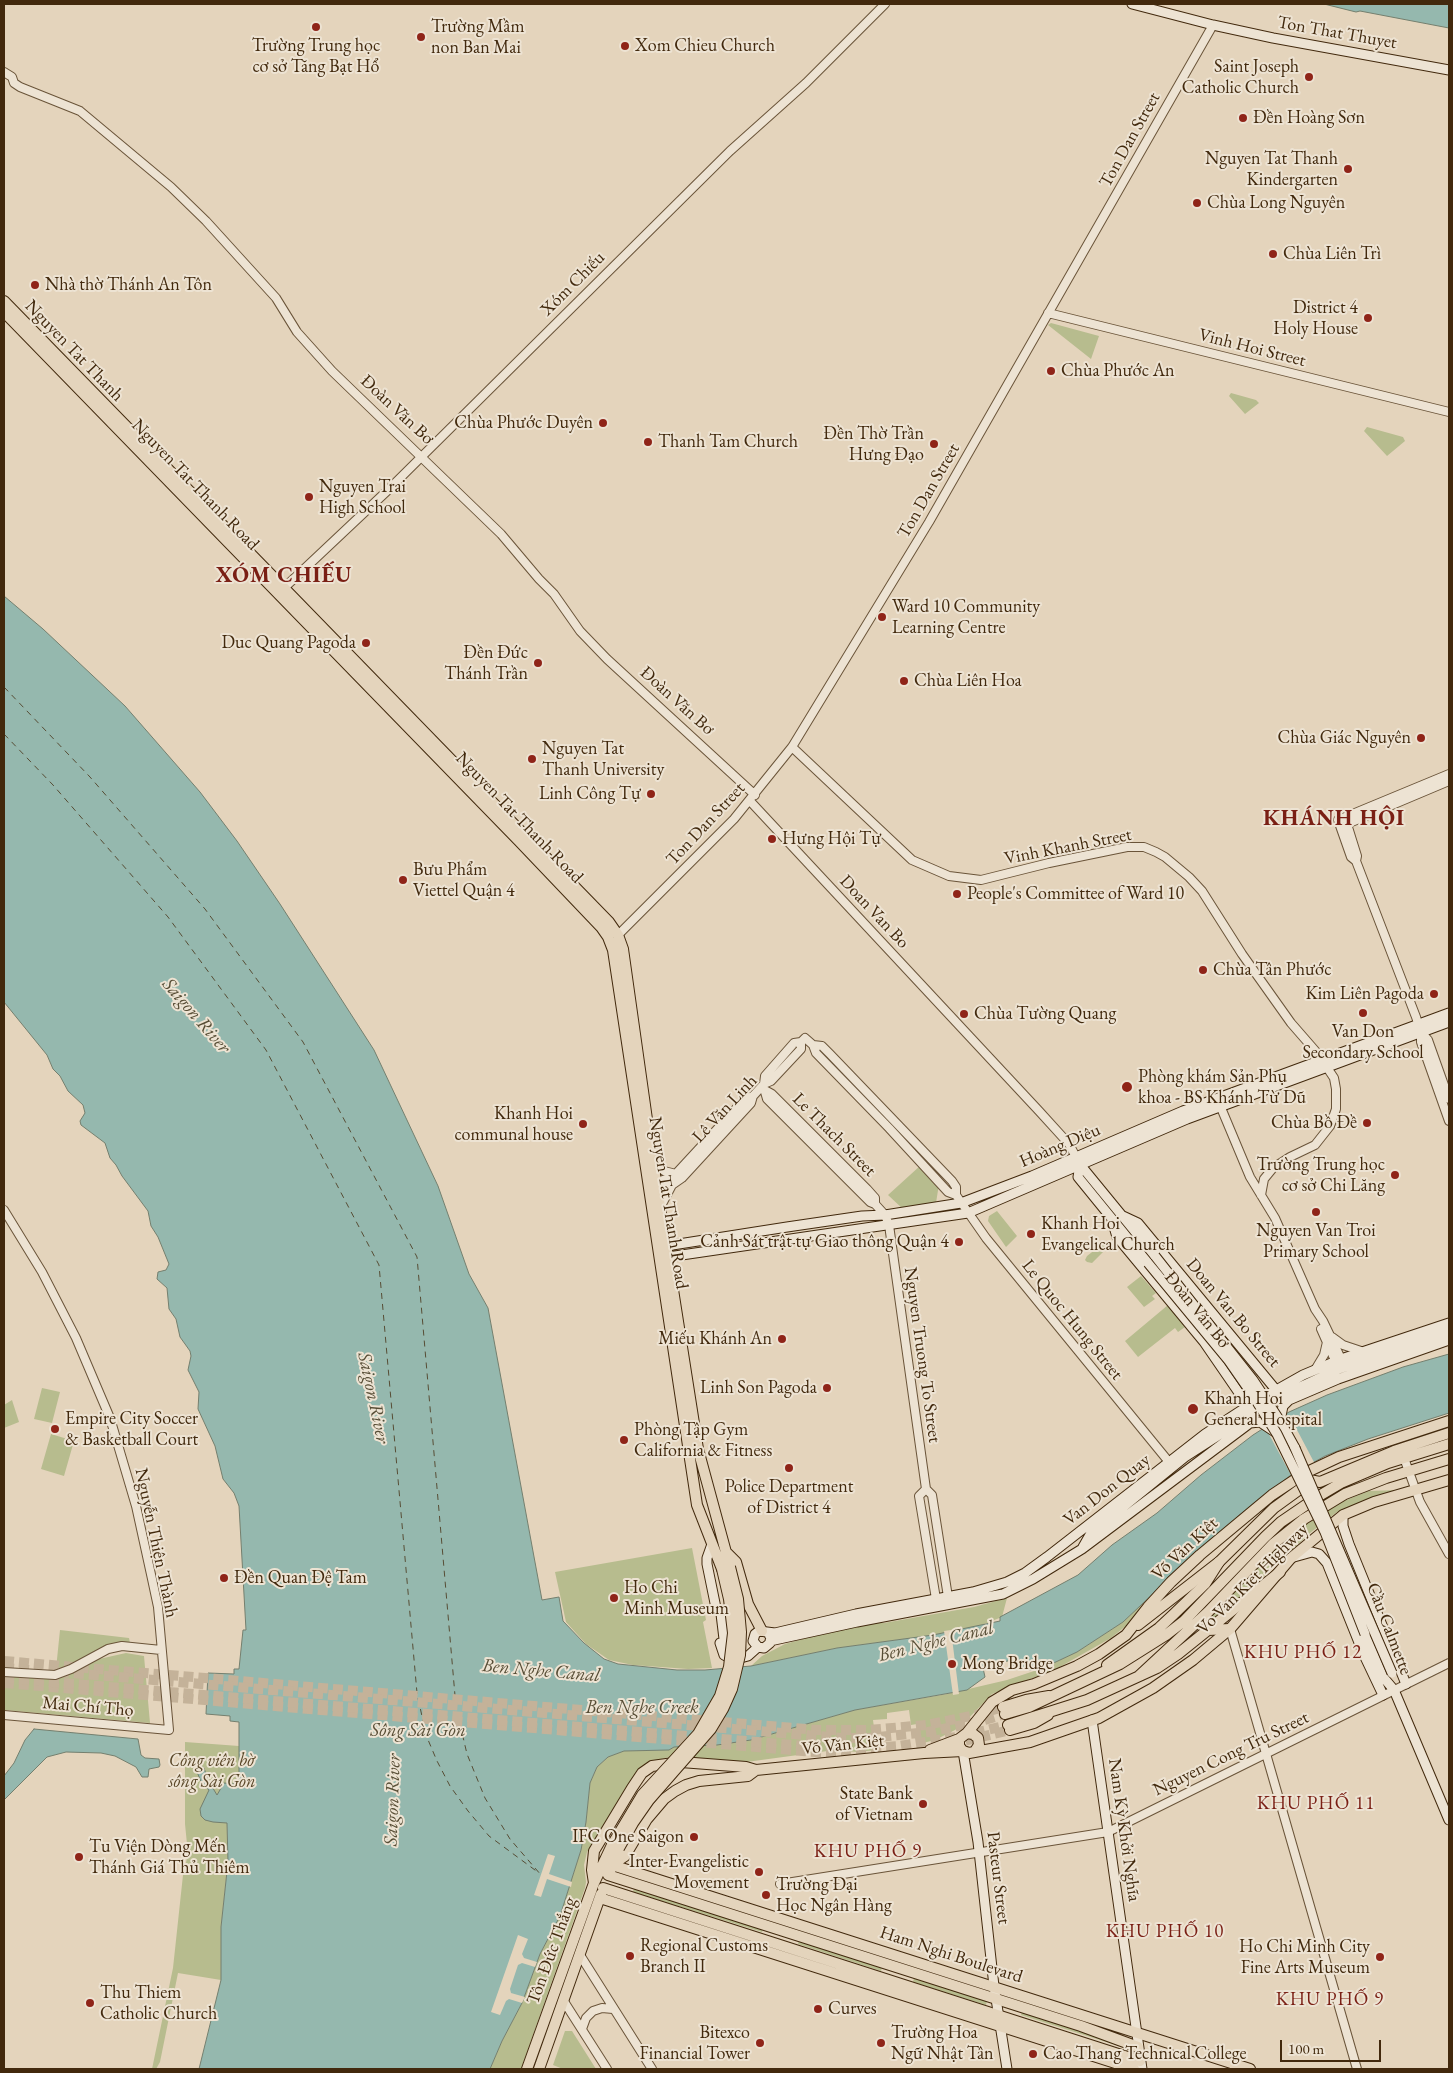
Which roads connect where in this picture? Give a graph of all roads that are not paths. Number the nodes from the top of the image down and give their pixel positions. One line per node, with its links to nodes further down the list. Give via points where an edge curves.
1 (885, 4): 10 (street, Xóm Chiếu, via 806,83 723,158)
2 (1132, 4): 3 (main road, Ton That Thuyet)
3 (1213, 25): 4 (main road, Ton That Thuyet); 8 (street, Ton Dan Street)
4 (1449, 70)
5 (4, 72): 10 (street, Đoàn Văn Bơ, via 12,77 14,83 80,111 171,187 276,298 296,332 332,371)
6 (4, 301): 11 (main road, Nguyen Tat Thanh)
7 (4, 312): 12 (main road, Nguyen Tat Thanh Road)
8 (1048, 313): 9 (street, Vinh Hoi Street); 13 (street, Ton Dan Street, via 894,581)
9 (1449, 412)
10 (422, 456): 12 (street, Xóm Chiếu); 16 (street, Đoàn Văn Bơ, via 501,534 606,659)
11 (226, 530): 12 (main road, Nguyen Tat Thanh Road)
12 (281, 591): 17 (main road, Nguyen Tat Thanh Road); 17 (main road, Nguyen Tat Thanh Road, via 482,792)
13 (792, 747): 16 (street, Ton Dan Street); 27 (street, Vinh Khanh Street, via 912,860 948,876 981,880 1127,847 1144,847 1165,857 1202,891 1291,1023)
14 (1449, 774): 18 (street)
15 (1449, 781): 19 (street)
16 (753, 798): 21 (street, Ton Dan Street, via 700,855); 35 (street, via 1069,1144)
17 (490, 806): 21 (main road, Nguyen Tat Thanh Road)
18 (1338, 820): 19 (street); 20 (street, via 1351,857)
19 (1347, 824): 20 (street)
20 (1356, 861): 24 (street)
21 (613, 936): 36 (main road, Nguyen Tat Thanh Road, via 623,949); 53 (main road, Nguyen Tat Thanh Road)
22 (1449, 1012): 24 (main road, Hoàng Diệu)
23 (1449, 1022): 24 (main road, Hoàng Diệu)
24 (1419, 1028): 27 (main road, Hoàng Diệu); 28 (main road, Hoàng Diệu); 31 (street, via 1428,1040); 33 (street)
25 (803, 1040): 26 (street, Le Quoc Hung Street); 29 (street, Lê Văn Linh, via 801,1049)
26 (813, 1045): 34 (street, Le Quoc Hung Street, via 822,1046); 37 (street, Le Quoc Hung Street, via 816,1053)
27 (1322, 1058): 28 (street, Vinh Khanh Street); 32 (main road, Hoàng Diệu)
28 (1327, 1068): 32 (main road, Hoàng Diệu); 40 (street, Vinh Khanh Street, via 1336,1089 1336,1109 1330,1126 1315,1145 1290,1157)
29 (763, 1088): 30 (street, Lê Văn Linh); 49 (street, Le Thach Street, via 767,1100)
30 (753, 1096): 38 (street, via 746,1099); 41 (street, Lê Văn Linh, via 751,1103)
31 (1449, 1098)
32 (1219, 1102): 35 (main road, Hoàng Diệu); 39 (street)
33 (1449, 1121)
34 (928, 1157): 37 (street); 43 (street, Le Quoc Hung Street, via 956,1187)
35 (1078, 1161): 45 (main road, Hoàng Diệu); 48 (main road, Hoàng Diệu); 50 (main road); 51 (main road, Đoàn Văn Bơ, via 1078,1177)
36 (653, 1162): 38 (street, via 664,1171); 42 (main road, Nguyen Tat Thanh Road)
37 (921, 1162): 43 (street, Le Quoc Hung Street, via 948,1192)
38 (676, 1174): 42 (street)
39 (1250, 1176): 40 (street); 44 (street)
40 (1266, 1176): 44 (street)
41 (672, 1185): 42 (street, Lê Văn Linh); 46 (street)
42 (657, 1186): 46 (main road, Nguyen Tat Thanh Road)
43 (956, 1195): 45 (street, Le Quoc Hung Street)
44 (1261, 1195): 58 (street, via 1275,1218 1318,1316 1318,1323)
45 (962, 1203): 48 (street, Le Quoc Hung Street); 49 (main road, Hoàng Diệu)
46 (660, 1208): 53 (main road, Nguyen Tat Thanh Road)
47 (4, 1210): 96 (street, Nguyễn Thiện Thành, via 42,1272 76,1338 110,1418 148,1560 158,1607)
48 (968, 1213): 52 (main road, Hoàng Diệu); 72 (street, Le Quoc Hung Street)
49 (884, 1215): 52 (street, Le Thach Street); 53 (main road, Hoàng Diệu, via 787,1226)
50 (1123, 1216): 55 (main road, Cầu Calmette); 63 (main road, Doan Van Bo Street, via 1138,1223)
51 (1112, 1220): 55 (main road, Cầu Calmette); 64 (main road, Đoàn Văn Bơ, via 1116,1237 1204,1342)
52 (889, 1226): 54 (main road, Hoàng Diệu); 76 (street, Nguyen Truong To Street)
53 (662, 1246): 54 (main road, Nguyen Tat Thanh Road)
54 (664, 1258): 79 (main road, Nguyen Tat Thanh Road, via 697,1505); 81 (main road, via 698,1449)
55 (1151, 1260): 65 (main road, Cầu Calmette, bridge, via 1253,1380); 68 (main road, Cầu Calmette, bridge, via 1254,1396)
56 (1449, 1323): 60 (main road, Van Don Quay)
57 (1449, 1332): 61 (main road, Van Don Quay)
58 (1328, 1339): 60 (street); 61 (street); 62 (street)
59 (1449, 1340): 65 (main road, via 1295,1397 1283,1406)
60 (1361, 1352): 61 (main road, Van Don Quay)
61 (1340, 1364): 62 (main road, Van Don Quay); 80 (main road, Van Don Quay, via 1278,1397 1185,1457 1091,1533)
62 (1315, 1370): 63 (main road, Van Don Quay)
63 (1276, 1390): 64 (main road, Van Don Quay)
64 (1248, 1406): 72 (main road, Van Don Quay)
65 (1280, 1421): 75 (main road, Cầu Calmette, bridge, via 1296,1448)
66 (1449, 1421): 94 (main road, Võ Văn Kiệt, via 1339,1457 1272,1495 1171,1582)
67 (1449, 1433): 75 (main road, via 1394,1450 1320,1482)
68 (1277, 1434): 75 (main road, Cầu Calmette, bridge); 80 (main road, via 1260,1422 1250,1423)
69 (1449, 1444): 70 (main road)
70 (1404, 1458): 73 (street); 100 (main road, via 1341,1483 1298,1510 1265,1537 1184,1621 1120,1664)
71 (1449, 1459): 73 (main road)
72 (1169, 1462): 89 (main road, Van Don Quay, via 1025,1573)
73 (1409, 1471): 77 (street); 99 (main road, via 1345,1494 1304,1519 1273,1544 1208,1612)
74 (1449, 1480): 77 (main road, Vo Van Kiet Highway)
75 (1306, 1483): 85 (main road, via 1274,1508); 102 (main road, Cầu Calmette, bridge)
76 (926, 1489): 89 (street, via 932,1495); 90 (street, via 919,1496)
77 (1417, 1490): 78 (main road, Vo Van Kiet Highway); 82 (street, via 1425,1500 1427,1511)
78 (1343, 1514): 83 (main road, via 1343,1526); 84 (main road, Vo Van Kiet Highway)
79 (712, 1544): 87 (main road, Nguyen Tat Thanh Road); 95 (main road, via 707,1558 714,1615 723,1650 730,1659 738,1660)
80 (1082, 1549): 89 (main road, Van Don Quay, via 1011,1591 975,1601)
81 (725, 1550): 87 (main road); 93 (main road, via 736,1562 748,1604)
82 (1449, 1554)
83 (1355, 1557): 86 (main road); 101 (main road)
84 (1291, 1558): 86 (main road, via 1312,1552); 88 (main road, Vo Van Kiet Highway)
85 (1219, 1562): 94 (main road); 100 (main road, via 1205,1584)
86 (1330, 1567): 103 (main road)
87 (726, 1568): 117 (main road, bridge, via 738,1600 741,1632 740,1655 732,1689 711,1729 649,1800)
88 (1280, 1572): 91 (main road, Vo Van Kiet Highway); 92 (main road)
89 (949, 1601): 90 (main road, Van Don Quay)
90 (937, 1603): 93 (main road, Van Don Quay, via 857,1622)
91 (1230, 1629): 92 (main road); 106 (main road, Vo Van Kiet Highway, via 1172,1676 1121,1707); 113 (street)
92 (1208, 1630): 99 (main road, via 1168,1661)
93 (767, 1635): 95 (main road, via 767,1646); 95 (main road, via 758,1632 754,1636 753,1641)
94 (1126, 1635): 109 (main road, Võ Văn Kiệt, via 1077,1666 1002,1695 984,1710)
95 (758, 1647)
96 (161, 1650): 98 (street, Mai Chí Thọ, via 122,1646 108,1649 71,1670 54,1675); 108 (street, Nguyễn Thiện Thành)
97 (1449, 1663): 101 (street, Nguyen Cong Tru Street)
98 (4, 1672)
99 (1139, 1676): 107 (main road, via 1114,1689)
100 (1093, 1677): 104 (main road, via 1029,1707)
101 (1406, 1684): 102 (street, Nguyen Cong Tru Street)
102 (1394, 1690): 103 (street, Nguyen Cong Tru Street); 115 (main road, Cầu Calmette)
103 (1383, 1695): 113 (street, Nguyen Cong Tru Street)
104 (1004, 1711)
105 (4, 1715): 108 (street, Mai Chí Thọ)
106 (1092, 1720): 111 (main road, Vo Van Kiet Highway, via 1030,1742); 116 (main road, Nam Kỳ Khởi Nghĩa)
107 (1009, 1728)
108 (169, 1730)
109 (963, 1736): 110 (main road, via 959,1746); 111 (main road, via 973,1734 978,1738 979,1745); 112 (main road)
110 (963, 1751): 111 (main road); 112 (main road, Võ Văn Kiệt); 118 (main road, Pasteur Street)
111 (974, 1751)
112 (924, 1753): 114 (main road, Võ Văn Kiệt)
113 (1266, 1753): 116 (street, Nguyen Cong Tru Street); 147 (street)
114 (756, 1770): 119 (main road, Võ Văn Kiệt, via 748,1776 699,1781 675,1791 648,1819 625,1856); 122 (main road, Võ Văn Kiệt, via 681,1762 652,1766 642,1773 593,1855 592,1870)
115 (1449, 1820)
116 (1108, 1832): 118 (street, Nguyen Cong Tru Street); 138 (main road, Nam Kỳ Khởi Nghĩa)
117 (615, 1846): 119 (main road); 122 (main road, Tôn Ðức Thắng)
118 (979, 1853): 121 (street, Nguyen Cong Tru Street); 130 (main road, Pasteur Street)
119 (612, 1865): 120 (main road); 123 (main road, Ham Nghi Boulevard)
120 (608, 1875): 122 (main road); 124 (main road, Ham Nghi Boulevard)
121 (780, 1884)
122 (599, 1890): 125 (main road); 126 (main road, Tôn Ðức Thắng); 127 (main road); 141 (main road, Tôn Ðức Thắng)
123 (788, 1920): 124 (main road); 130 (main road, Ham Nghi Boulevard)
124 (789, 1932): 125 (main road); 128 (main road, Ham Nghi Boulevard)
125 (791, 1948): 127 (main road); 129 (main road)
126 (580, 1955): 132 (main road, Tôn Ðức Thắng); 134 (street)
127 (792, 1959): 131 (main road)
128 (896, 1967): 129 (main road); 133 (main road, Ham Nghi Boulevard)
129 (899, 1982): 131 (main road); 135 (main road)
130 (994, 1986): 133 (main road, Pasteur Street); 138 (main road, Ham Nghi Boulevard)
131 (901, 1994): 136 (main road)
132 (563, 2000): 137 (street); 142 (main road, Tôn Ðức Thắng)
133 (997, 2000): 135 (main road, Pasteur Street); 139 (main road, Ham Nghi Boulevard)
134 (614, 2009): 137 (street, via 593,2011); 144 (street)
135 (999, 2014): 136 (main road, Pasteur Street); 140 (main road, via 1107,2050)
136 (1001, 2027): 140 (main road); 145 (main road, Pasteur Street)
137 (582, 2029): 143 (street)
138 (1136, 2034): 139 (main road, Nam Kỳ Khởi Nghĩa); 146 (main road, Ham Nghi Boulevard)
139 (1138, 2047): 140 (main road, Nam Kỳ Khởi Nghĩa)
140 (1138, 2067)
141 (526, 2069)
142 (539, 2069)
143 (607, 2069)
144 (652, 2069)
145 (1006, 2069)
146 (1250, 2069)
147 (1357, 2069)

